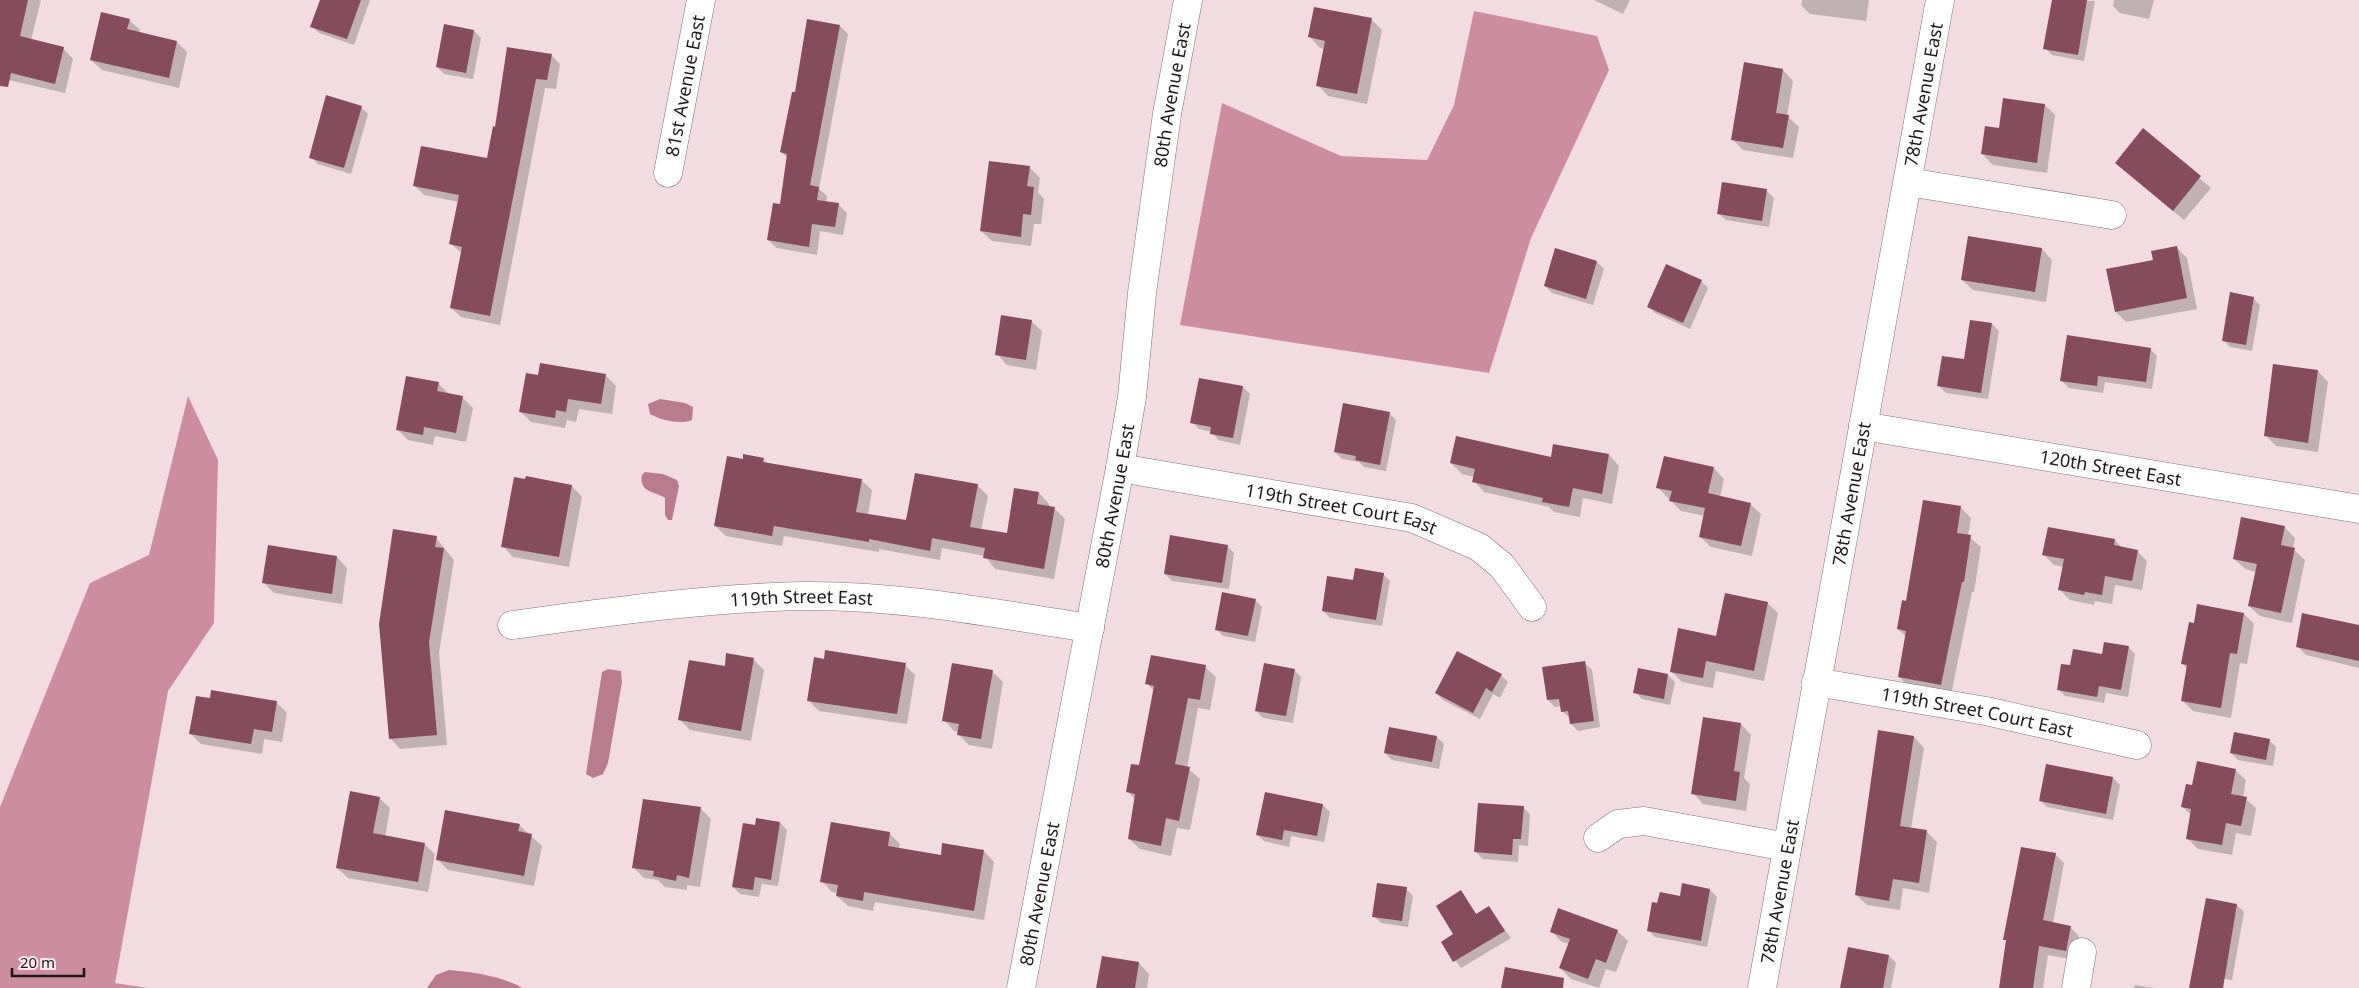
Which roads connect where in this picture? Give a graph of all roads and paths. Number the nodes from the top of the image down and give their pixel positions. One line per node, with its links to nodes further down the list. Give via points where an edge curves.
1 (701, 0): 4 (street, 81st Avenue East)
2 (1188, 0): 8 (street, 80th Avenue East, via 1167,114 1142,293 1132,397)
3 (1940, 0): 5 (street, 78th Avenue East)
4 (668, 173)
5 (1908, 182): 6 (street); 7 (street, 78th Avenue East)
6 (2112, 215)
7 (1863, 426): 9 (street, 120th Street East); 13 (street, 78th Avenue East)
8 (1120, 468): 10 (street, 119th Street Court East, via 1412,518 1479,547 1502,566); 12 (street, 80th Avenue East)
9 (2359, 509)
10 (1532, 607)
11 (512, 625): 12 (street, 119th Street East, via 705,600 807,596 891,600)
12 (1090, 628): 18 (street, 80th Avenue East)
13 (1816, 682): 14 (street, 119th Street Court East, via 1986,711); 16 (street, 78th Avenue East)
14 (2137, 745)
15 (1598, 838): 16 (street, via 1618,824 1644,821)
16 (1787, 847): 19 (street, 78th Avenue East)
17 (2082, 952): 20 (street)
18 (1021, 988)
19 (1762, 988)
20 (2076, 988)

